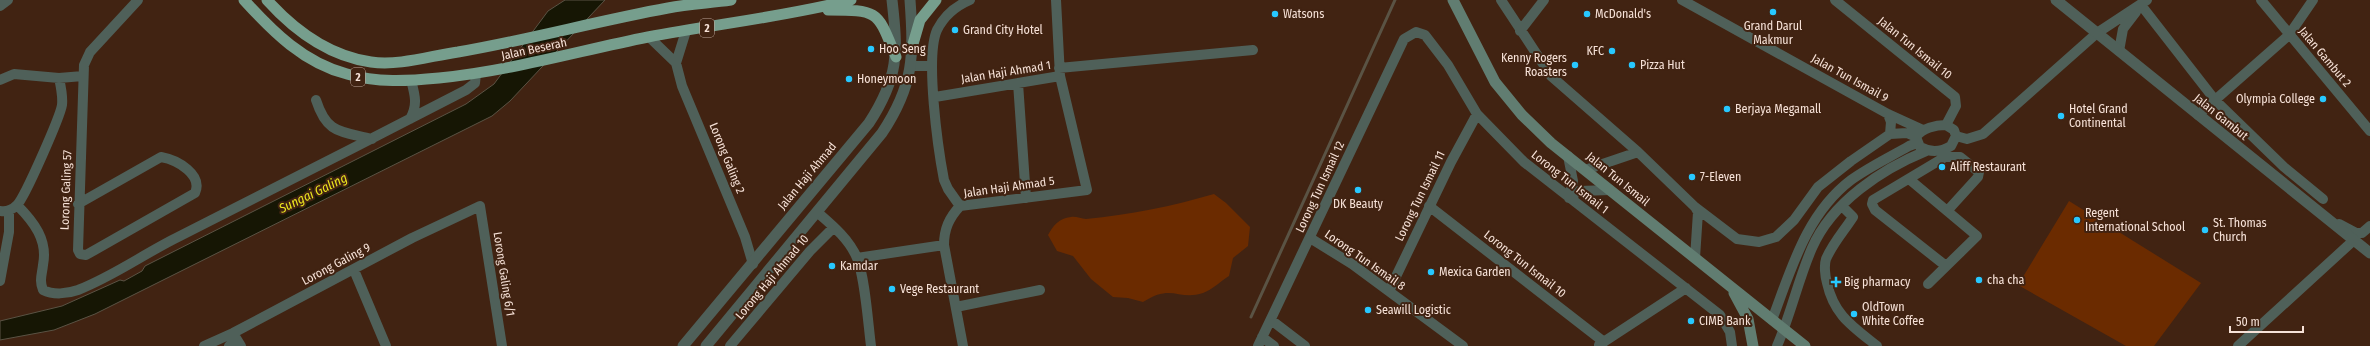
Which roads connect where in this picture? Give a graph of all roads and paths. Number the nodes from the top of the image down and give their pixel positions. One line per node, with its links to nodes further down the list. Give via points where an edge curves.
1 (8, 0): 21 (street)
2 (138, 0): 38 (street, Lorong Galing 57, via 90,52 84,65)
3 (244, 0): 41 (highway, Jalan Beserah / 2, via 288,45 315,62 345,74 371,80)
4 (267, 0): 5 (highway, Jalan Beserah / 2, via 299,31 323,46 350,58 372,62 406,61 508,43 669,8)
5 (730, 0)
6 (851, 0): 22 (highway, Jalan Beserah / 2)
7 (892, 0): 32 (street, Jalan Haji Ahmad)
8 (910, 0): 29 (street)
9 (936, 0): 29 (highway, via 920,20)
10 (970, 0): 35 (street, via 946,16 936,31)
11 (1056, 0): 36 (street)
12 (1452, 0): 59 (main road, Jalan Tun Ismail, via 1495,82 1522,116)
13 (1501, 0): 23 (street)
14 (1544, 0): 23 (street)
15 (1682, 0): 47 (street, Jalan Tun Ismail 9)
16 (1835, 0): 50 (street, Jalan Tun Ismail 10, via 1955,97 1956,106)
17 (2056, 0): 25 (street, Jalan Gambut)
18 (2262, 0): 26 (street, Jalan Gambut 2)
19 (2313, 0): 26 (street)
20 (2144, 3): 25 (street); 31 (street, via 2123,29); 45 (street)
21 (0, 6)
22 (810, 10): 24 (highway, Jalan Beserah / 2); 32 (highway, via 866,11 877,17 884,27)
23 (1520, 31): 57 (street, via 1551,76)
24 (686, 32): 27 (highway, Jalan Beserah / 2); 33 (street)
25 (2097, 33): 31 (street, Jalan Gambut); 53 (street, via 1983,134 1967,139)
26 (2289, 35): 45 (street); 51 (street, Jalan Gambut 2)
27 (649, 37): 33 (street); 37 (highway, Jalan Beserah / 2)
28 (1404, 39): 46 (street, Lorong Tun Ismail 1, via 1416,32 1425,35 1448,65); 85 (street, Lorong Tun Ismail 12)
29 (913, 44): 34 (street)
30 (1253, 50): 36 (street)
31 (2118, 50): 48 (street, Jalan Gambut)
32 (896, 57): 91 (street, Jalan Haji Ahmad, via 883,102 869,123)
33 (676, 63): 91 (street, Lorong Galing 2, via 682,86 745,237)
34 (911, 66): 35 (street); 81 (street, via 906,87 894,116)
35 (932, 66): 43 (street)
36 (1059, 72): 42 (street, Jalan Haji Ahmad 1); 67 (street, Jalan Haji Ahmad 1)
37 (476, 74): 41 (highway, Jalan Beserah / 2); 49 (street, via 475,83 466,90)
38 (83, 76): 39 (street); 73 (street, Lorong Galing 57)
39 (59, 78): 40 (street, via 14,74); 79 (street, via 63,97 60,114 31,178)
40 (0, 80)
41 (410, 80): 49 (street, via 416,100)
42 (1018, 83): 43 (street, Jalan Haji Ahmad 1); 69 (street)
43 (935, 97): 75 (street, via 944,180)
44 (316, 100): 55 (street, via 326,123 333,129)
45 (2215, 100): 48 (street); 61 (street)
46 (1477, 114): 70 (street, Lorong Tun Ismail 1, via 1524,162); 76 (street, Lorong Tun Ismail 11)
47 (1888, 114): 52 (street, via 1891,122); 54 (street, Jalan Tun Ismail 9)
48 (2198, 115): 64 (street, Jalan Gambut)
49 (410, 119): 55 (street)
50 (1946, 124): 53 (street, via 1954,130); 54 (street)
51 (2370, 131)
52 (1890, 134): 54 (street, via 1908,133); 60 (street)
53 (1956, 136): 58 (street)
54 (1919, 137): 56 (street); 63 (street, via 1909,146)
55 (372, 139): 79 (street, via 171,240 102,280 62,293 49,293 43,290 40,277 45,252 41,236 30,218)
56 (1926, 151): 58 (street); 77 (street, via 1904,160 1875,178)
57 (1638, 152): 62 (street); 78 (street)
58 (1944, 154): 65 (street); 80 (street, via 1960,157 1979,172 1978,177)
59 (1568, 156): 62 (main road, Jalan Tun Ismail); 70 (street, via 1574,181)
60 (1851, 161): 63 (street); 78 (street, via 1818,187 1788,227 1771,239 1752,242 1737,239)
61 (2284, 166): 64 (street); 66 (street)
62 (1585, 170): 68 (main road, Jalan Tun Ismail)
63 (1862, 174): 102 (street, via 1851,180 1831,200 1807,231)
64 (2275, 177): 71 (street, Jalan Gambut)
65 (1909, 179): 80 (street); 92 (street, via 1873,200 1872,204 1875,210)
66 (2311, 189): 71 (street); 72 (street)
67 (1087, 190): 69 (street, Jalan Haji Ahmad 5)
68 (1610, 190): 70 (street, via 1579,191); 90 (main road, Jalan Tun Ismail)
69 (1026, 198): 75 (street, Jalan Haji Ahmad 5)
70 (1569, 198): 97 (street, Lorong Tun Ismail 1)
71 (2302, 199): 82 (street, Jalan Gambut)
72 (2323, 199)
73 (78, 204): 73 (street, Lorong Galing 57, via 78,250 80,254 86,255 195,194 198,186 196,179 180,164 161,157)
74 (480, 206): 93 (street, Lorong Galing 9, via 412,238); 109 (street, Lorong Galing 6/1)
75 (960, 206): 87 (street, Jalan Haji Ahmad 5, via 948,221)
76 (1429, 206): 99 (street, Lorong Tun Ismail 11); 106 (street, Lorong Tun Ismail 10)
77 (1842, 206): 103 (street, via 1813,247); 122 (street, via 1853,217 1833,245 1826,260 1825,277 1830,298 1837,312)
78 (1695, 207): 90 (street, via 1698,212)
79 (9, 209): 94 (street, via 9,232)
80 (1948, 210): 92 (street, via 1977,236)
81 (816, 212): 84 (street); 111 (street)
82 (2321, 214): 83 (street, via 2356,233 2362,233); 86 (street, Jalan Gambut)
83 (2370, 226)
84 (834, 227): 89 (street, via 850,245); 112 (street, Lorong Haji Ahmad 10, via 810,251)
85 (1310, 238): 99 (street, Lorong Tun Ismail 8); 101 (street, Lorong Tun Ismail 12)
86 (2354, 240): 88 (street, Jalan Gambut); 123 (street)
87 (944, 245): 89 (street); 100 (street, Jalan Haji Ahmad 5)
88 (2370, 253)
89 (857, 258): 113 (street)
90 (1695, 258): 95 (main road, Jalan Tun Ismail)
91 (753, 264): 110 (street, Jalan Haji Ahmad)
92 (1946, 266): 96 (street)
93 (354, 270): 104 (street, Lorong Galing 9); 108 (street)
94 (0, 281)
95 (1727, 283): 102 (main road, Jalan Tun Ismail); 119 (main road, via 1748,319)
96 (1928, 284)
97 (1686, 288): 106 (street); 118 (street, Lorong Tun Ismail 1, via 1724,320 1730,332)
98 (1040, 290): 100 (street)
99 (1389, 291): 117 (street, Lorong Tun Ismail 8)
100 (956, 307): 114 (street, Jalan Haji Ahmad 5)
101 (1270, 320): 105 (street, Lorong Tun Ismail 12); 116 (street)
102 (1772, 320): 103 (main road, Jalan Tun Ismail)
103 (1784, 329): 120 (street); 121 (main road, Jalan Tun Ismail)
104 (235, 341): 107 (street, Lorong Galing 9)
105 (1260, 342): 115 (street)
106 (1601, 344)
107 (204, 346)
108 (386, 346)
109 (502, 346)
110 (683, 346)
111 (706, 346)
112 (730, 346)
113 (871, 346)
114 (964, 346)
115 (1274, 346)
116 (1305, 346)
117 (1464, 346)
118 (1732, 346)
119 (1753, 346)
120 (1777, 346)
121 (1805, 346)
122 (1877, 346)
123 (2238, 346)

